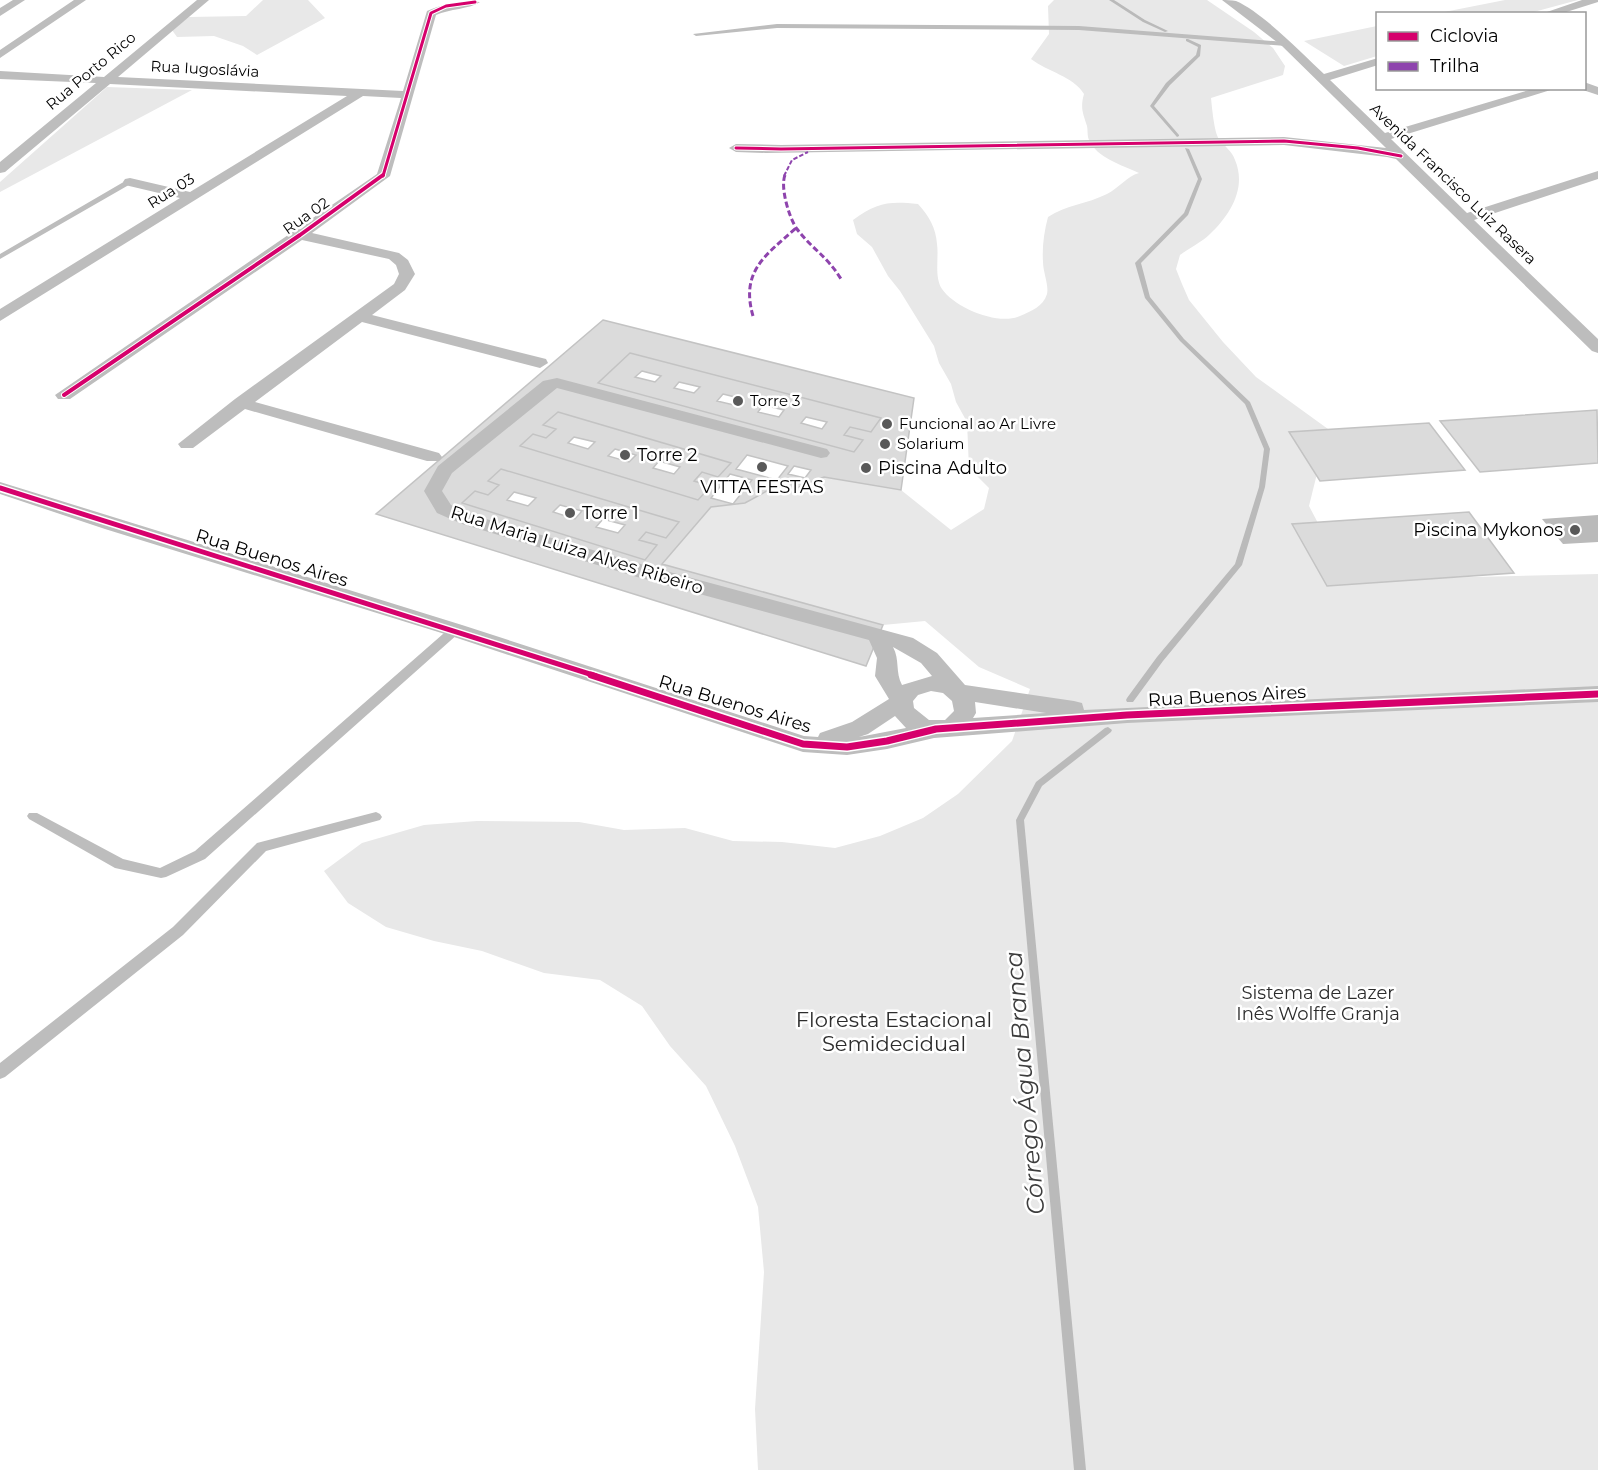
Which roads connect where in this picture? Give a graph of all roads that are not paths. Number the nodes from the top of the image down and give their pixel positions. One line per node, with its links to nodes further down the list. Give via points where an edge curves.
1 (20, 0): 8 (street)
2 (81, 0): 13 (street)
3 (204, 0): 18 (street, Rua Porto Rico)
4 (1227, 0): 10 (street, Avenida Francisco Luiz Rasera)
5 (1594, 0): 7 (street)
6 (475, 2): 22 (street, Rua 02, via 446,6 431,13)
7 (1553, 12)
8 (0, 13)
9 (1267, 13): 10 (street)
10 (1250, 15): 12 (street, Avenida Francisco Luiz Rasera)
11 (696, 34): 12 (lane, via 777,26 1078,28)
12 (1286, 44): 16 (street, Avenida Francisco Luiz Rasera)
13 (0, 55)
14 (1376, 61): 16 (street)
15 (0, 75): 18 (street, Rua Iugoslávia)
16 (1322, 79): 23 (street, Avenida Francisco Luiz Rasera)
17 (1587, 80): 20 (street)
18 (104, 81): 21 (street, Rua Iugoslávia); 26 (street, Rua Porto Rico)
19 (1544, 90): 23 (street)
20 (1598, 91)
21 (360, 93): 22 (street, Rua Iugoslávia); 29 (street, Rua 03)
22 (408, 95): 31 (street, Rua 02, via 383,176)
23 (1382, 138): 25 (street, Avenida Francisco Luiz Rasera)
24 (736, 148): 25 (street, via 760,152 855,147 1284,141 1334,144)
25 (1401, 156): 30 (street, Avenida Francisco Luiz Rasera)
26 (0, 169)
27 (1598, 175): 30 (street)
28 (130, 182): 29 (street); 32 (lane)
29 (193, 197): 33 (street, Rua 03)
30 (1464, 218): 35 (street, Avenida Francisco Luiz Rasera)
31 (300, 235): 34 (street, via 394,256 403,263 407,274 400,287); 37 (street, Rua 02)
32 (0, 257)
33 (0, 316)
34 (361, 317): 36 (street); 38 (street)
35 (1598, 348)
36 (540, 363)
37 (64, 395)
38 (241, 403): 39 (street); 41 (street)
39 (187, 444)
40 (821, 453): 44 (street, Rua Maria Luiza Alves Ribeiro, via 557,383 549,385 444,470 434,491 444,509 469,520)
41 (433, 457)
42 (0, 488): 43 (street, Rua Buenos Aires)
43 (455, 630): 50 (street, Rua Buenos Aires); 51 (lane, via 200,855 161,873 120,864)
44 (878, 636): 45 (street, via 906,643 929,658); 47 (street, Rua Buenos Aires, via 888,658 886,676)
45 (958, 692): 47 (street, Rua Buenos Aires, via 940,684 919,684 904,694); 48 (street, Rua Buenos Aires); 49 (street, Rua Buenos Aires, via 965,713 955,724)
46 (1598, 694): 48 (street, Rua Buenos Aires)
47 (901, 702): 49 (street, Rua Buenos Aires, via 910,721); 50 (street, Rua Buenos Aires, via 860,728)
48 (1127, 715): 49 (street, Rua Buenos Aires)
49 (936, 729): 50 (street, Rua Buenos Aires, via 847,747)
50 (803, 744)
51 (33, 816)
52 (376, 817): 53 (lane, via 262,848 178,931)
53 (0, 1072)

